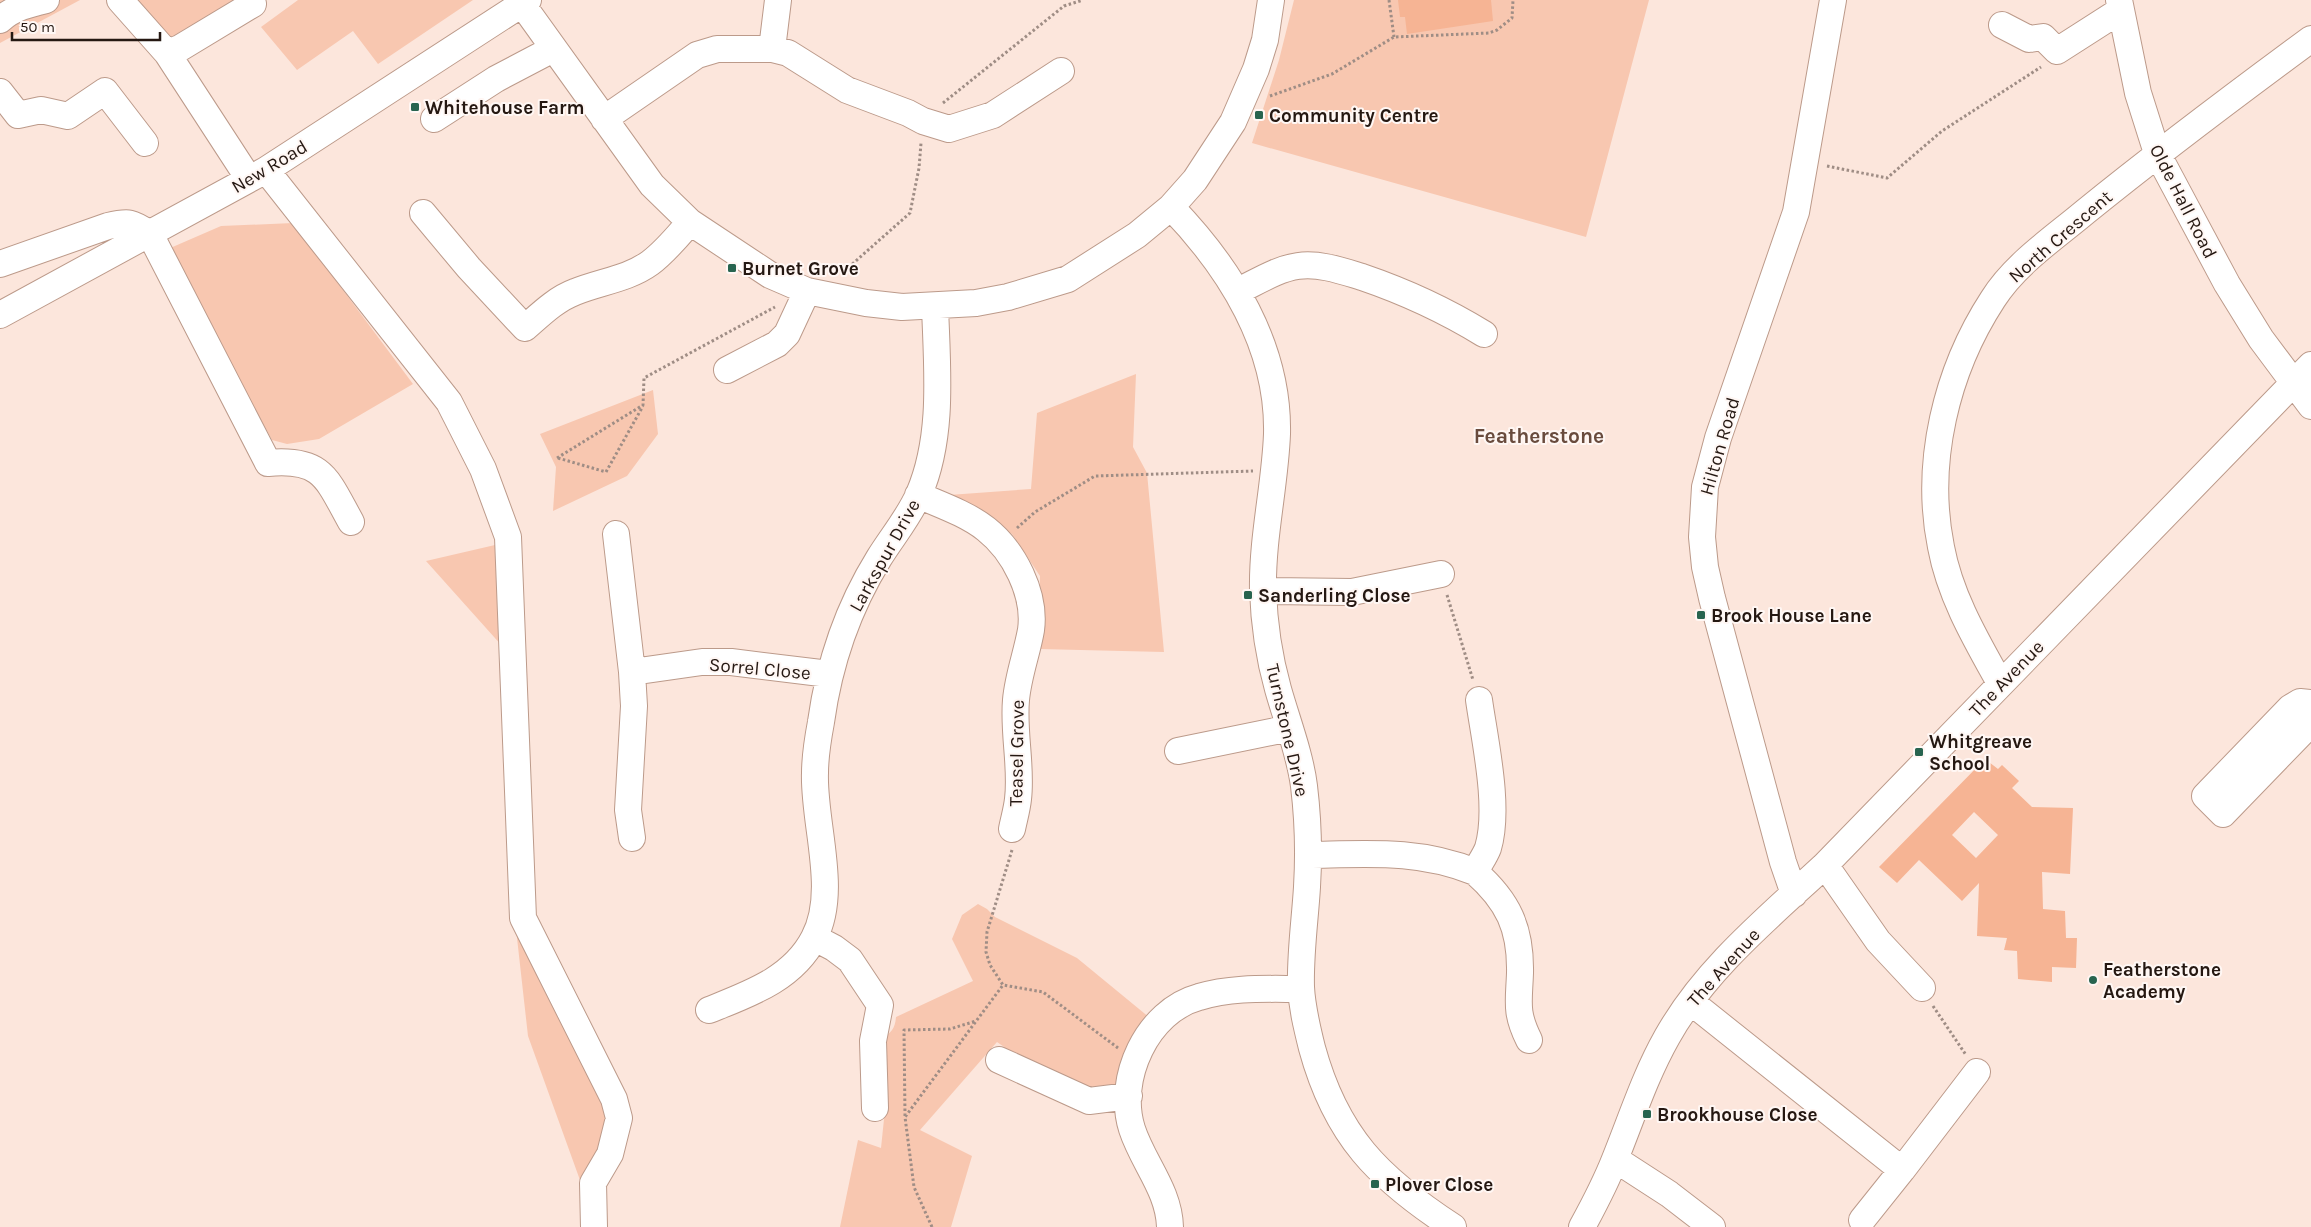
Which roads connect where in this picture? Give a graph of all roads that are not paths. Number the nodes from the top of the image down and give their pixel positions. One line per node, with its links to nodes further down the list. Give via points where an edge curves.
1 (46, 0): 9 (street, via 28,4)
2 (120, 0): 14 (street)
3 (778, 0): 13 (street)
4 (1270, 0): 22 (street, via 1265,40 1244,99 1215,152)
5 (1833, 0): 53 (street, Hilton Road, via 1796,212 1716,446 1705,487 1702,537 1712,598 1780,853)
6 (525, 2): 12 (street); 21 (street, New Road)
7 (253, 4): 14 (street)
8 (2120, 5): 10 (street, via 2057,51 2043,37 2029,39); 20 (street, Olde Hall Road, via 2138,92)
9 (0, 20)
10 (2002, 25)
11 (2311, 39): 20 (street, North Crescent)
12 (553, 49): 17 (street, via 496,78); 18 (street)
13 (772, 49): 15 (street, via 788,53 847,90 949,129 993,115); 18 (street, via 717,49 697,55)
14 (167, 53): 21 (street)
15 (1061, 71)
16 (0, 92): 19 (street, via 18,115 41,110 68,116 105,91)
17 (434, 119)
18 (604, 119): 24 (street, via 652,185)
19 (145, 143)
20 (2158, 153): 33 (street, Olde Hall Road, via 2227,284 2261,339); 42 (street, North Crescent, via 2015,272 1993,298 1971,340 1940,424 1935,476 1941,548 1966,620)
21 (258, 175): 25 (street, New Road); 68 (street, via 449,402 483,469 508,537 523,918 614,1099 619,1118 610,1154 593,1183)
22 (1171, 207): 28 (street, Turnstone Drive, via 1197,233); 29 (street, via 1137,235 1068,279 1008,297)
23 (423, 213): 24 (street, via 525,328 573,292 632,273 650,263)
24 (690, 222): 27 (street, via 770,275)
25 (150, 234): 26 (street, via 134,223 125,222); 30 (street, New Road); 36 (street, via 268,463 290,461 311,467 327,479)
26 (0, 264)
27 (808, 290): 29 (street, via 866,303); 32 (street, via 787,334 777,344)
28 (1238, 291): 31 (street, via 1298,266 1335,269 1417,297); 39 (street, Turnstone Drive, via 1262,348 1275,398 1277,434 1264,548)
29 (935, 306): 35 (street, Larkspur Drive, via 936,414 927,470)
30 (0, 315)
31 (1484, 334)
32 (727, 370)
33 (2302, 374): 34 (street, Olde Hall Road); 42 (street, The Avenue)
34 (2311, 406)
35 (918, 495): 41 (street, Larkspur Drive, via 864,585); 48 (street, Teasel Grove, via 987,529 1023,578 1031,612 1031,628 1016,699 1019,798)
36 (351, 522)
37 (616, 534): 40 (street)
38 (1441, 574): 39 (street, via 1352,592)
39 (1263, 591): 46 (street, Turnstone Drive, via 1268,648)
40 (632, 672): 41 (street, Sorrel Close, via 702,662 731,662); 49 (street, via 634,706 628,810)
41 (829, 674): 54 (street, Larkspur Drive, via 815,774 825,892)
42 (2000, 683): 51 (street, The Avenue)
43 (1479, 700): 52 (street, via 1492,793 1488,850)
44 (2311, 703): 45 (street, via 2300,702 2290,708 2205,796 2223,814)
45 (2311, 723)
46 (1290, 728): 47 (street); 50 (street, Turnstone Drive, via 1304,783)
47 (1178, 751)
48 (1012, 829)
49 (632, 838)
50 (1308, 855): 52 (street, via 1424,856); 56 (street, Turnstone Drive)
51 (1825, 865): 53 (street, The Avenue); 55 (street, via 1878,941)
52 (1475, 872): 59 (street, via 1489,884 1516,929 1520,947 1520,1023)
53 (1794, 894): 57 (street, The Avenue, via 1743,942)
54 (815, 938): 58 (street, Larkspur Drive, via 778,979); 63 (street, via 850,960 880,1005 873,1041)
55 (1922, 988)
56 (1301, 989): 62 (street, via 1239,990 1199,996 1182,1003 1155,1028 1135,1060); 66 (street, Turnstone Drive, via 1316,1060 1340,1120 1362,1151)
57 (1686, 1008): 64 (street, The Avenue, via 1646,1077); 65 (street)
58 (709, 1010)
59 (1529, 1040)
60 (999, 1060): 62 (street, via 1089,1102)
61 (1977, 1072): 65 (street)
62 (1129, 1096): 69 (street, via 1132,1128 1164,1193)
63 (875, 1108)
64 (1615, 1159): 71 (street, The Avenue); 72 (street, via 1670,1194)
65 (1902, 1170): 67 (street)
66 (1423, 1219): 70 (street, Turnstone Drive)
67 (1862, 1220)
68 (594, 1227)
69 (1170, 1227)
70 (1453, 1227)
71 (1582, 1227)
72 (1712, 1227)

